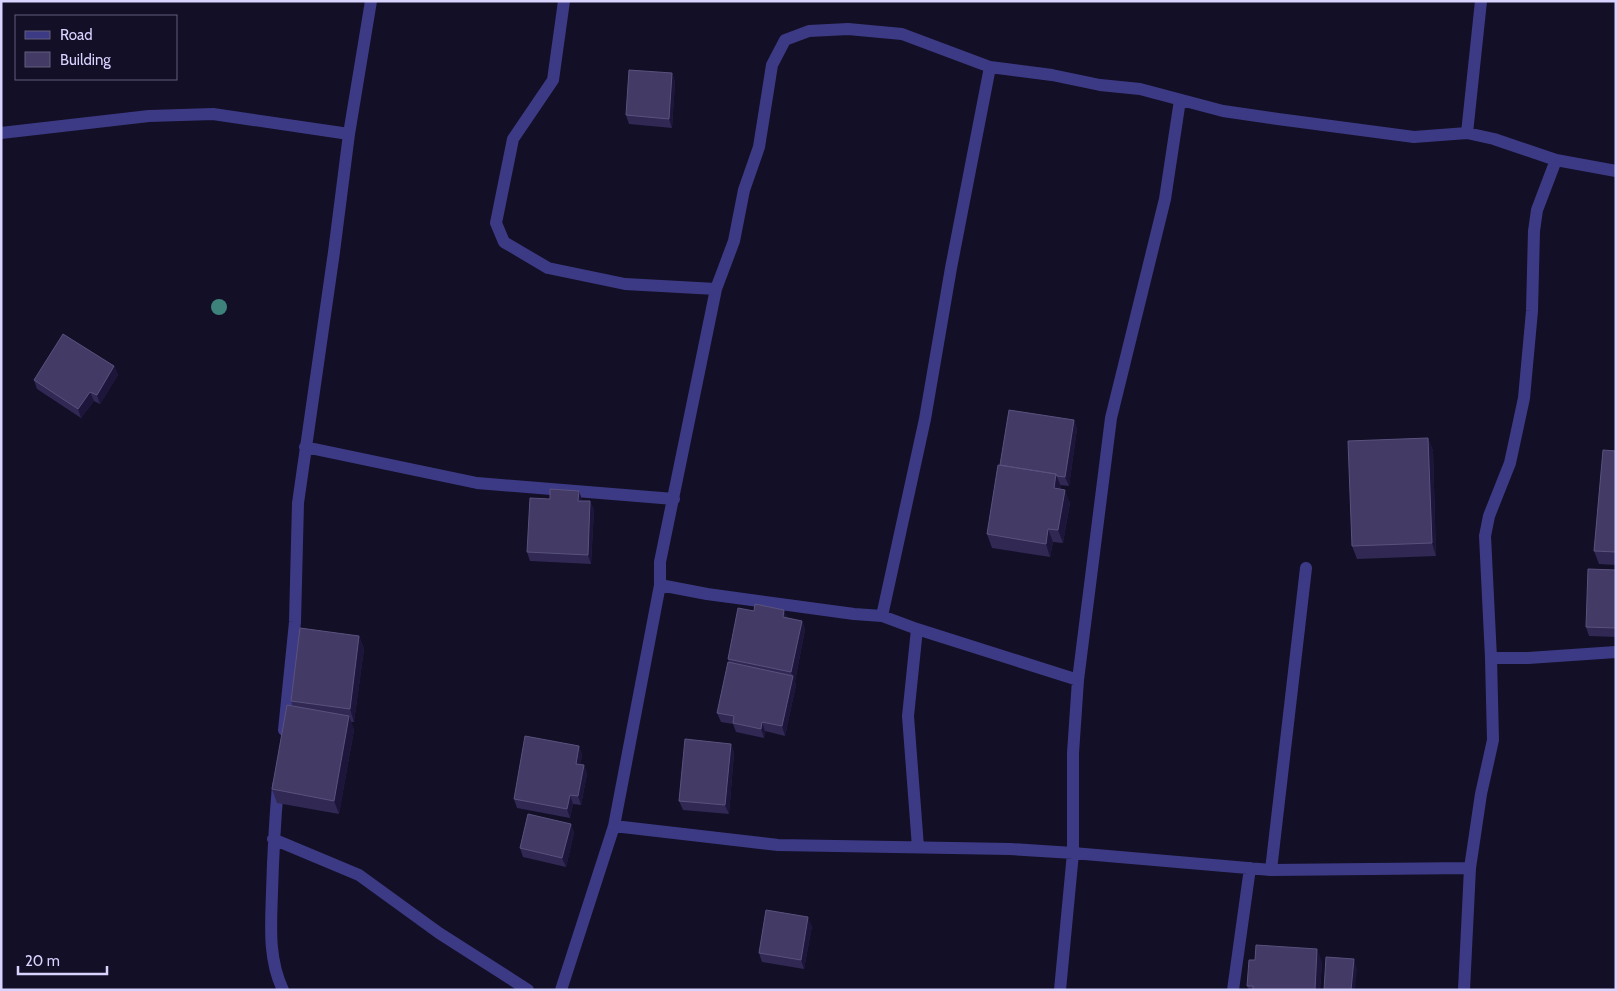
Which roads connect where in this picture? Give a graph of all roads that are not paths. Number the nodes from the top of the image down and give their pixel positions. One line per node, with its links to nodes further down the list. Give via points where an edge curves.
1 (371, 1): 8 (street)
2 (564, 1): 11 (street, via 554,80 513,139 496,223 504,242 548,268 625,284)
3 (1481, 1): 7 (street)
4 (990, 67): 5 (street, via 1140,89); 11 (street, via 902,34 848,28 809,32 785,40 772,65 759,147 744,190 734,241); 16 (street, via 925,420)
5 (1180, 100): 7 (street, via 1223,111 1414,137); 20 (street, via 1165,199 1111,418)
6 (1, 133): 8 (street, via 150,116 212,114)
7 (1467, 133): 9 (street)
8 (348, 134): 12 (street)
9 (1556, 160): 10 (street); 19 (street, via 1539,202 1534,231 1532,311 1524,398 1510,463 1489,516 1485,536)
10 (1616, 171)
11 (716, 289): 13 (street)
12 (305, 447): 13 (street, via 477,483); 21 (street, via 298,503 295,622)
13 (674, 499): 15 (street, via 660,562)
14 (1306, 568): 29 (street)
15 (660, 585): 16 (street); 23 (street)
16 (882, 616): 17 (street)
17 (917, 629): 20 (street); 25 (street, via 908,716)
18 (1616, 652): 19 (street)
19 (1491, 658): 28 (street, via 1493,740)
20 (1078, 680): 26 (street, via 1073,753)
21 (283, 740)
22 (280, 770): 24 (street)
23 (614, 826): 25 (street, via 778,845); 32 (street)
24 (273, 839): 30 (street, via 271,944); 31 (street, via 359,874 438,933)
25 (918, 847): 26 (street)
26 (1074, 853): 27 (street); 33 (street)
27 (1250, 868): 29 (street); 34 (street)
28 (1470, 868): 29 (street); 35 (street)
29 (1271, 870)
30 (283, 990)
31 (528, 990)
32 (561, 990)
33 (1060, 990)
34 (1233, 990)
35 (1464, 990)

